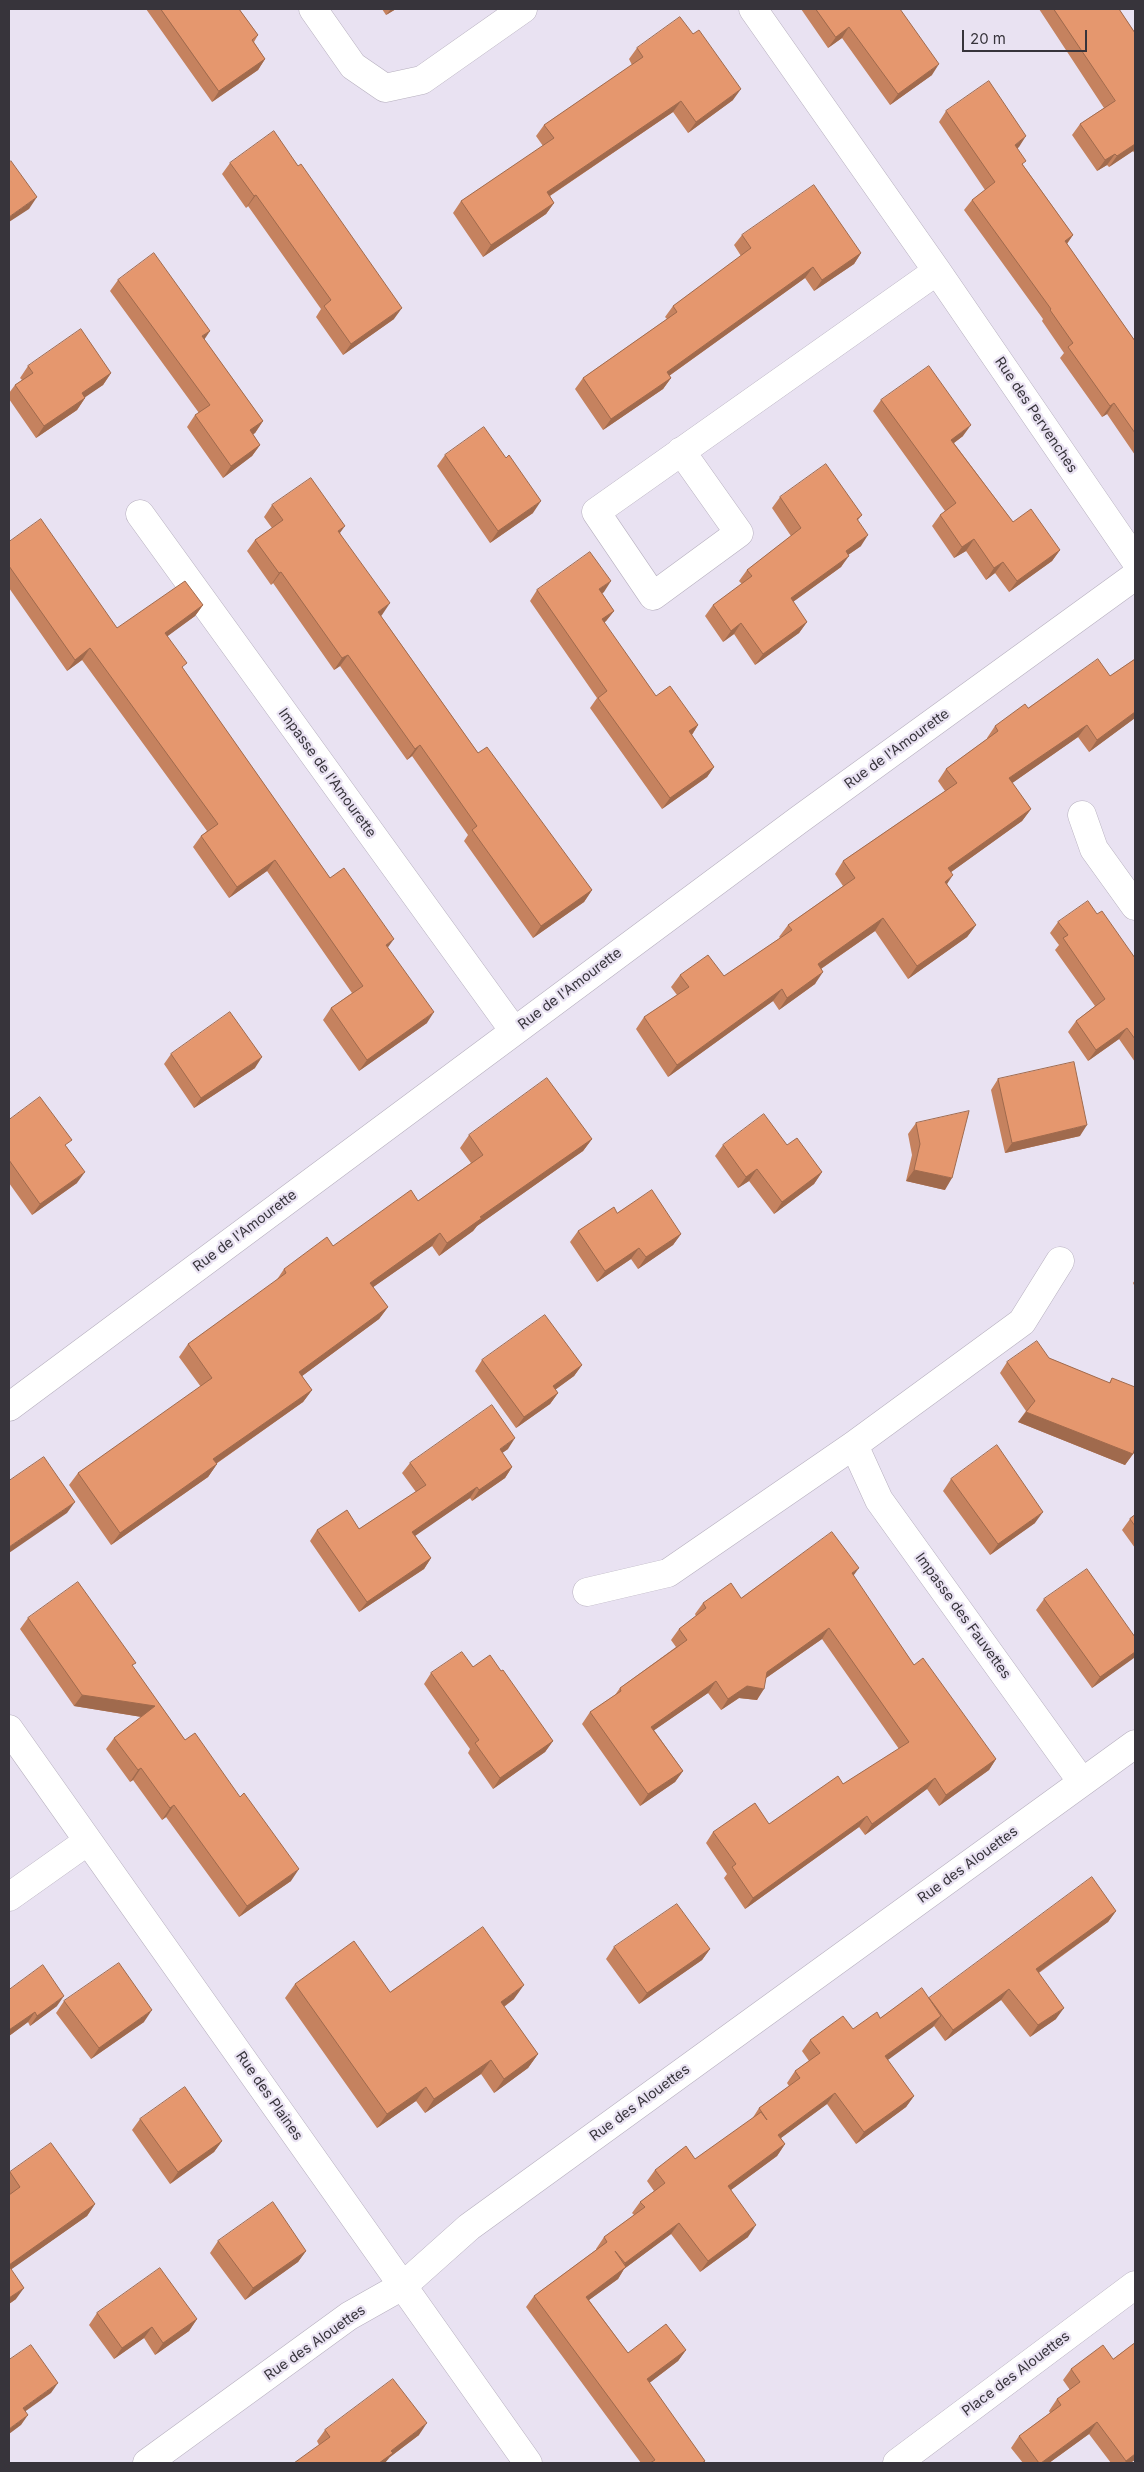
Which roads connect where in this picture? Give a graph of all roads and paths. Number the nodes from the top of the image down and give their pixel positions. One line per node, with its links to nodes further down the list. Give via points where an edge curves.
1 (313, 9): 2 (street, via 353,66 385,88 422,80)
2 (523, 9)
3 (753, 9): 4 (street, Rue des Pervenches)
4 (937, 271): 5 (street); 7 (street, Rue des Pervenches)
5 (681, 451): 5 (street, via 739,533 653,596 596,512)
6 (140, 514): 11 (street, Impasse de l'Amourette)
7 (1135, 560)
8 (1135, 576): 11 (street, Rue de l'Amourette)
9 (1082, 815): 10 (street, via 1094,849)
10 (1135, 906)
11 (514, 1031): 13 (street, Rue de l'Amourette)
12 (1060, 1261): 14 (street, via 1022,1322)
13 (9, 1407)
14 (854, 1445): 15 (street, via 668,1572); 18 (street, Impasse des Fauvettes, via 880,1500)
15 (587, 1592)
16 (9, 1729): 19 (street, Rue des Plaines)
17 (1135, 1744): 18 (street, Rue des Alouettes)
18 (1082, 1782): 21 (street, Rue des Alouettes, via 469,2228)
19 (88, 1841): 20 (street); 21 (street, Rue des Plaines)
20 (9, 1897)
21 (404, 2285): 23 (street, Rue des Alouettes, via 348,2316); 24 (street, Rue des Plaines)
22 (1135, 2285): 25 (street, Place des Alouettes)
23 (147, 2463)
24 (528, 2463)
25 (897, 2463)

